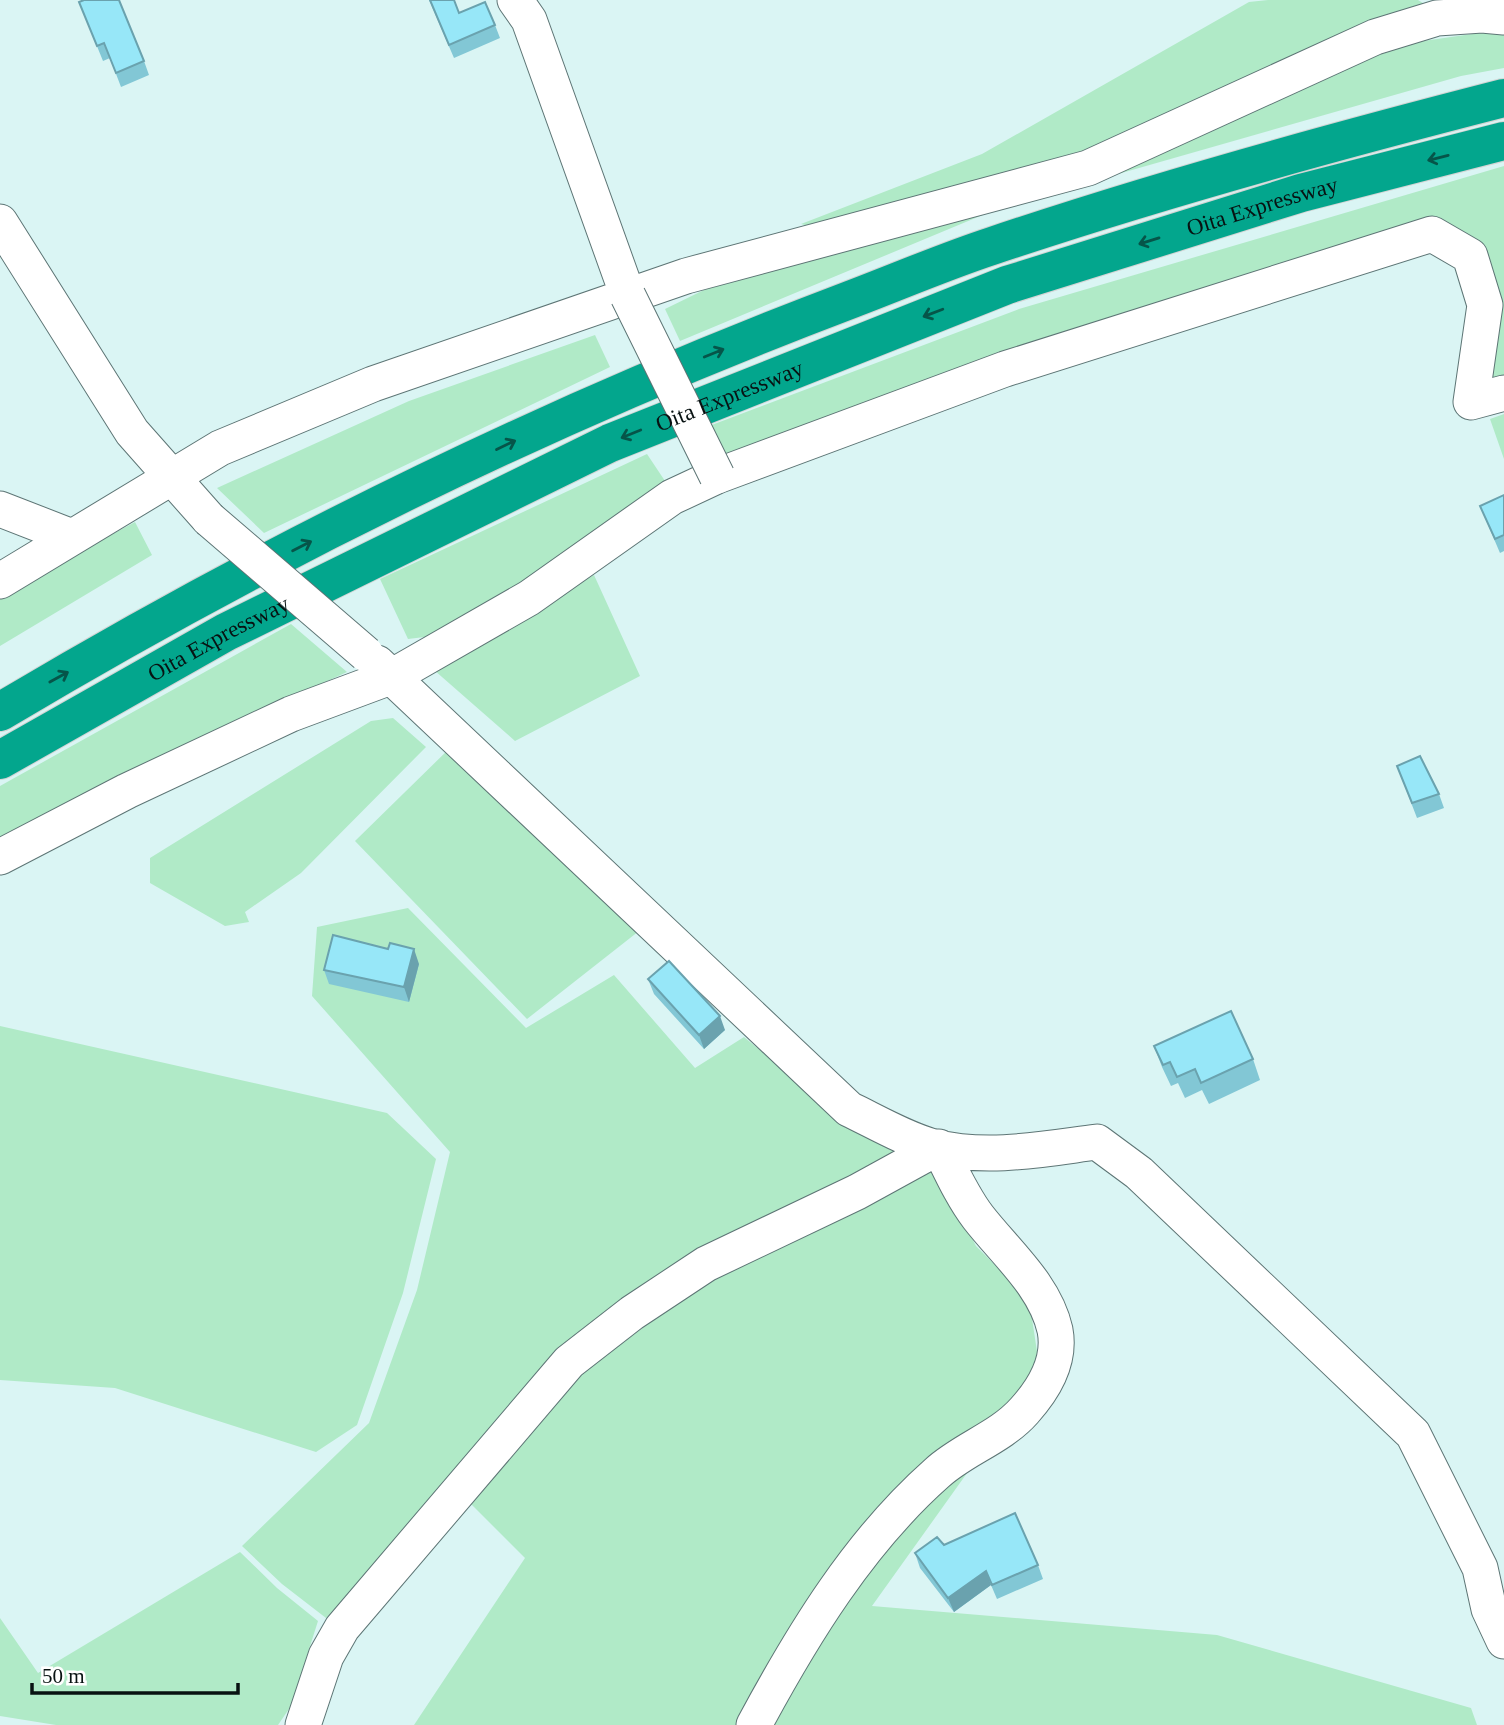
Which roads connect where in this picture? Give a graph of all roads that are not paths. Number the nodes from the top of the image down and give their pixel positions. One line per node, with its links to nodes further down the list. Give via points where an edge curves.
1 (515, 0): 6 (street, via 529,20)
2 (1504, 17): 6 (street, via 1437,18 1375,37 1088,168 686,276)
3 (1504, 97): 14 (highway, Oita Expressway, one-way to 3, via 204,596 391,500 594,403 782,326 991,246 1288,154)
4 (1504, 141): 15 (highway, Oita Expressway, one-way to 15, via 1301,193 1007,285 660,422 238,625)
5 (0, 222): 9 (street, via 132,432)
6 (628, 296): 8 (street, bridge); 9 (street, via 373,384 220,449)
7 (1504, 393): 8 (street, via 1471,402 1485,305 1470,256 1432,234 1005,369)
8 (717, 476): 13 (street, via 673,497 529,598)
9 (173, 479): 11 (street); 13 (street, bridge, via 209,519)
10 (0, 509): 11 (street)
11 (72, 537): 12 (street)
12 (0, 581)
13 (393, 676): 16 (street, via 291,714); 17 (street, via 849,1109)
14 (0, 712)
15 (0, 760)
16 (0, 857)
17 (939, 1147): 18 (street, via 1012,1154 1097,1142 1139,1172 1413,1434 1480,1568 1489,1609); 19 (street, via 706,1264 569,1362 342,1628 326,1656); 20 (street, via 977,1216 1045,1302 1055,1332 1052,1367 1022,1413 939,1471 861,1553)
18 (1504, 1641)
19 (303, 1725)
20 (754, 1725)

